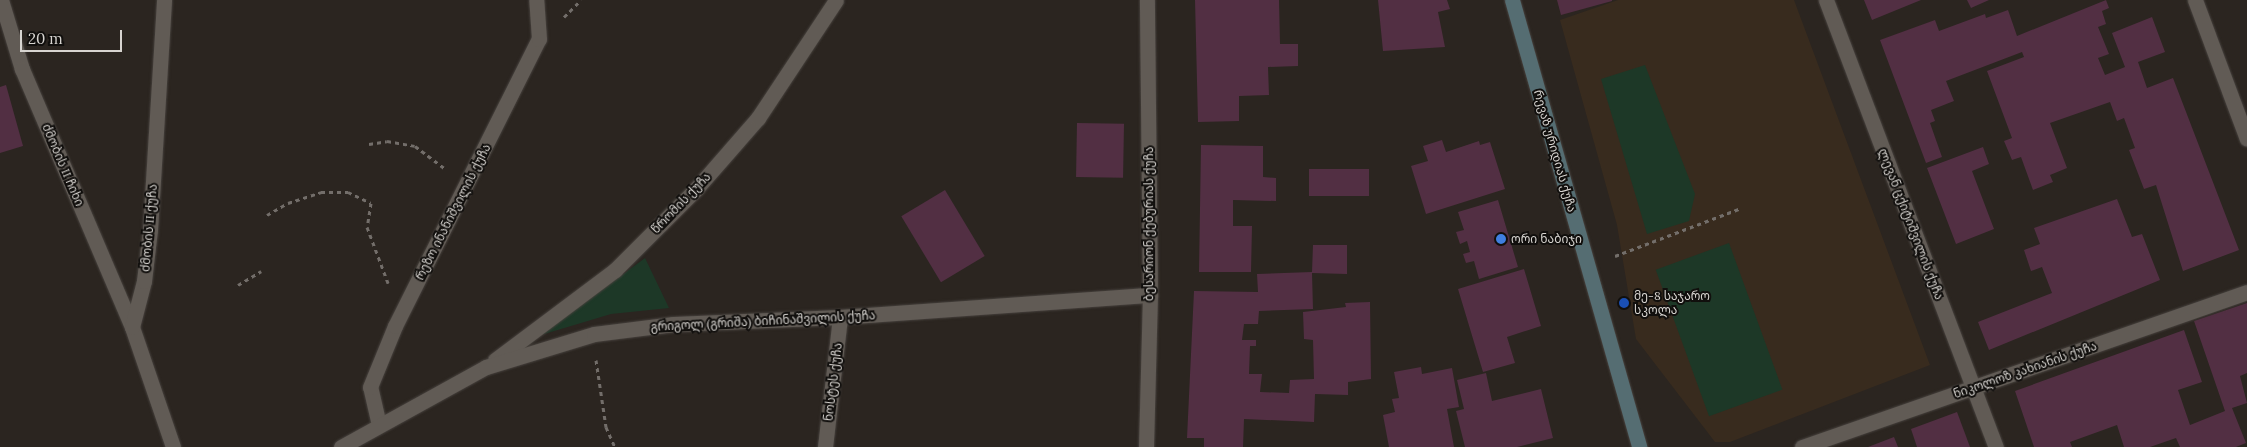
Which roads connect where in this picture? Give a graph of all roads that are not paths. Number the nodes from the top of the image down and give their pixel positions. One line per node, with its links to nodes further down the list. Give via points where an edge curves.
1 (1, 0): 13 (street, ძმობის II ჩიხი, via 22,69)
2 (164, 0): 13 (street, ძმობის II ქუჩა, via 150,230 144,281)
3 (536, 0): 16 (street, რეზო ინანიშვილის ქუჩა, via 540,39 395,326 370,387)
4 (836, 0): 14 (street, წრომის ქუჩა, via 758,118 696,189 615,270)
5 (1147, 0): 11 (street, ბესარიონ ქებურიას ქუჩა)
6 (1512, 0): 21 (street, რევაზ ურიდიას ქუჩა)
7 (1826, 0): 15 (street, ლევან ცქიტიშვილის ქუჩა)
8 (2195, 0): 9 (street)
9 (2247, 139)
10 (2247, 292): 15 (street, ნიკოლოზ კახიანის ქუჩა)
11 (1150, 295): 12 (street, გრიგოლ (გრიშა) ბიჩინაშვილის ქუჩა); 20 (street, ბესარიონ ქებურიას ქუჩა)
12 (840, 317): 14 (street, გრიგოლ (გრიშა) ბიჩინაშვილის ქუჩა, via 674,324 594,334); 19 (street, ნოსტეს ქუჩა)
13 (132, 327): 17 (street)
14 (486, 367): 16 (street, გრიგოლ (გრიშა) ბიჩინაშვილის ქუჩა)
15 (1973, 388): 22 (street, ნიკოლოზ კახიანის ქუჩა); 23 (street, ლევან ცქიტიშვილის ქუჩა)
16 (379, 425): 18 (street, გრიგოლ (გრიშა) ბიჩინაშვილის ქუჩა)
17 (173, 447)
18 (341, 447)
19 (825, 447)
20 (1146, 447)
21 (1639, 447)
22 (1802, 447)
23 (1996, 447)

